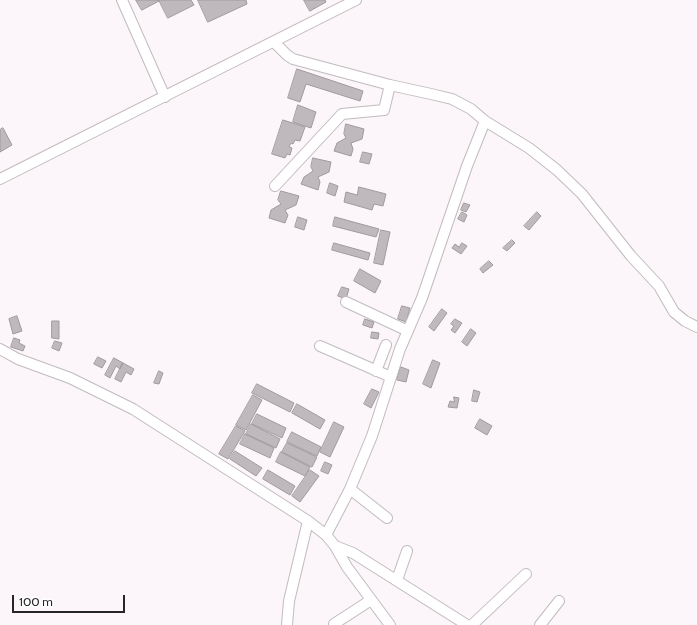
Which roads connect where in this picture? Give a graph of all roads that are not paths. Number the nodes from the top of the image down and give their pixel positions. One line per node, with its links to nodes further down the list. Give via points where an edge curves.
1 (122, 0): 5 (street)
2 (356, 0): 3 (street)
3 (274, 42): 4 (street, via 293,59); 5 (street)
4 (390, 86): 6 (street, via 452,99); 8 (street, via 384,110 342,114)
5 (165, 97): 7 (street)
6 (485, 121): 10 (street, via 529,148 582,194 631,256 659,286 674,312); 11 (street)
7 (0, 180)
8 (275, 186)
9 (346, 302): 11 (street)
10 (697, 327)
11 (408, 331): 16 (street)
12 (386, 344): 15 (street)
13 (320, 346): 15 (street)
14 (0, 349): 19 (street, via 18,359 70,378 133,409)
15 (376, 371): 16 (street)
16 (391, 377): 17 (street, via 372,436)
17 (350, 489): 18 (street); 20 (street)
18 (387, 518)
19 (308, 521): 20 (street); 28 (street, via 289,601)
20 (326, 535): 21 (street)
21 (335, 546): 24 (street, via 353,553); 25 (street)
22 (407, 551): 24 (street)
23 (526, 574): 31 (street)
24 (397, 580): 30 (street)
25 (371, 600): 27 (street); 29 (street)
26 (559, 601): 32 (street)
27 (334, 624)
28 (287, 625)
29 (390, 625)
30 (467, 625)
31 (472, 625)
32 (540, 625)

